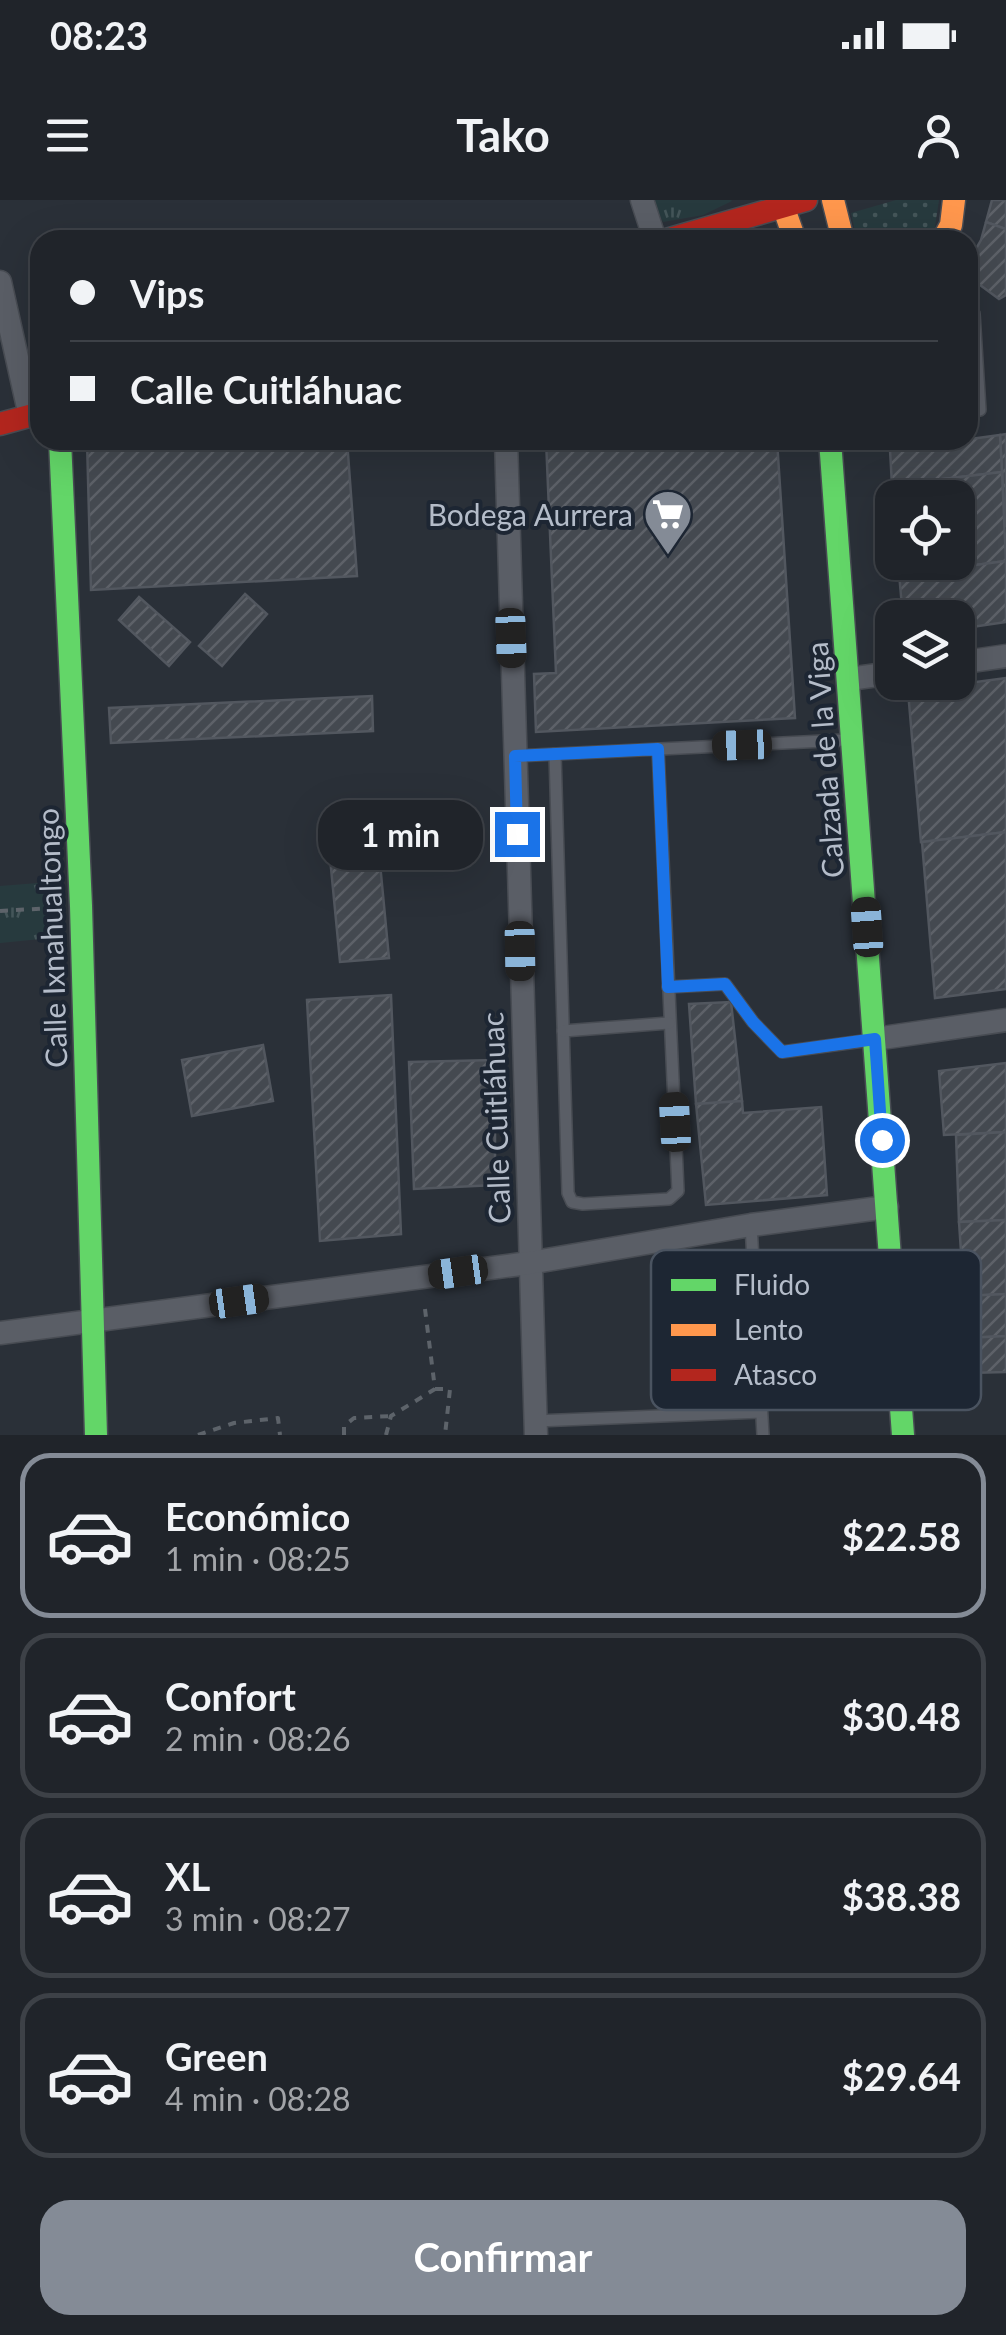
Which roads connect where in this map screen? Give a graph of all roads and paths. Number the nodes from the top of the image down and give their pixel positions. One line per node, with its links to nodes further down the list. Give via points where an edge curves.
1 (642, 200): 5 (street)
2 (833, 200): 8 (main road)
3 (954, 200): 9 (main road)
4 (790, 202): 6 (main road); 7 (main road)
5 (652, 230)
6 (699, 230)
7 (794, 230)
8 (841, 230)
9 (948, 230)
10 (0, 282): 12 (street)
11 (978, 378): 13 (lane)
12 (30, 395)
13 (978, 410)
14 (30, 415): 15 (main road)
15 (0, 424)
16 (60, 450): 27 (main road, Calle Ixnahualtongo)
17 (506, 450): 26 (street, Calle Cuitláhuac)
18 (831, 450): 22 (main road, Calzada de la Viga)
19 (1006, 656): 20 (street)
20 (975, 661)
21 (875, 675): 22 (street)
22 (848, 679): 23 (main road, Calzada de la Viga)
23 (853, 740): 24 (lane); 33 (main road, Calzada de la Viga)
24 (658, 749): 25 (lane); 29 (lane)
25 (555, 754): 26 (lane); 32 (lane)
26 (515, 756): 38 (street, Calle Cuitláhuac)
27 (81, 906): 28 (path); 40 (main road, Calle Ixnahualtongo)
28 (0, 911)
29 (668, 987): 31 (lane); 33 (lane, via 725,984 782,1052)
30 (1006, 1020): 33 (street)
31 (669, 1023): 32 (lane); 32 (lane, via 678,1191 669,1198 577,1204 569,1198)
32 (563, 1030)
33 (875, 1039): 34 (main road, Calzada de la Viga)
34 (887, 1207): 35 (street); 37 (main road, Calzada de la Viga)
35 (751, 1225): 36 (lane); 38 (street)
36 (752, 1250)
37 (890, 1250)
38 (529, 1263): 39 (street); 46 (street, Calle Cuitláhuac)
39 (423, 1277): 40 (street); 42 (path)
40 (92, 1321): 41 (street); 47 (main road, Calle Ixnahualtongo)
41 (0, 1333)
42 (435, 1389): 45 (path); 52 (path, via 450,1388)
43 (901, 1410): 54 (main road, Calzada de la Viga)
44 (761, 1412): 46 (lane); 53 (lane)
45 (390, 1416): 50 (path, via 354,1418); 51 (path)
46 (536, 1428)
47 (96, 1435)
48 (198, 1435): 49 (path, via 278,1418)
49 (280, 1435)
50 (344, 1435)
51 (386, 1435)
52 (445, 1435)
53 (762, 1435)
54 (903, 1435)

